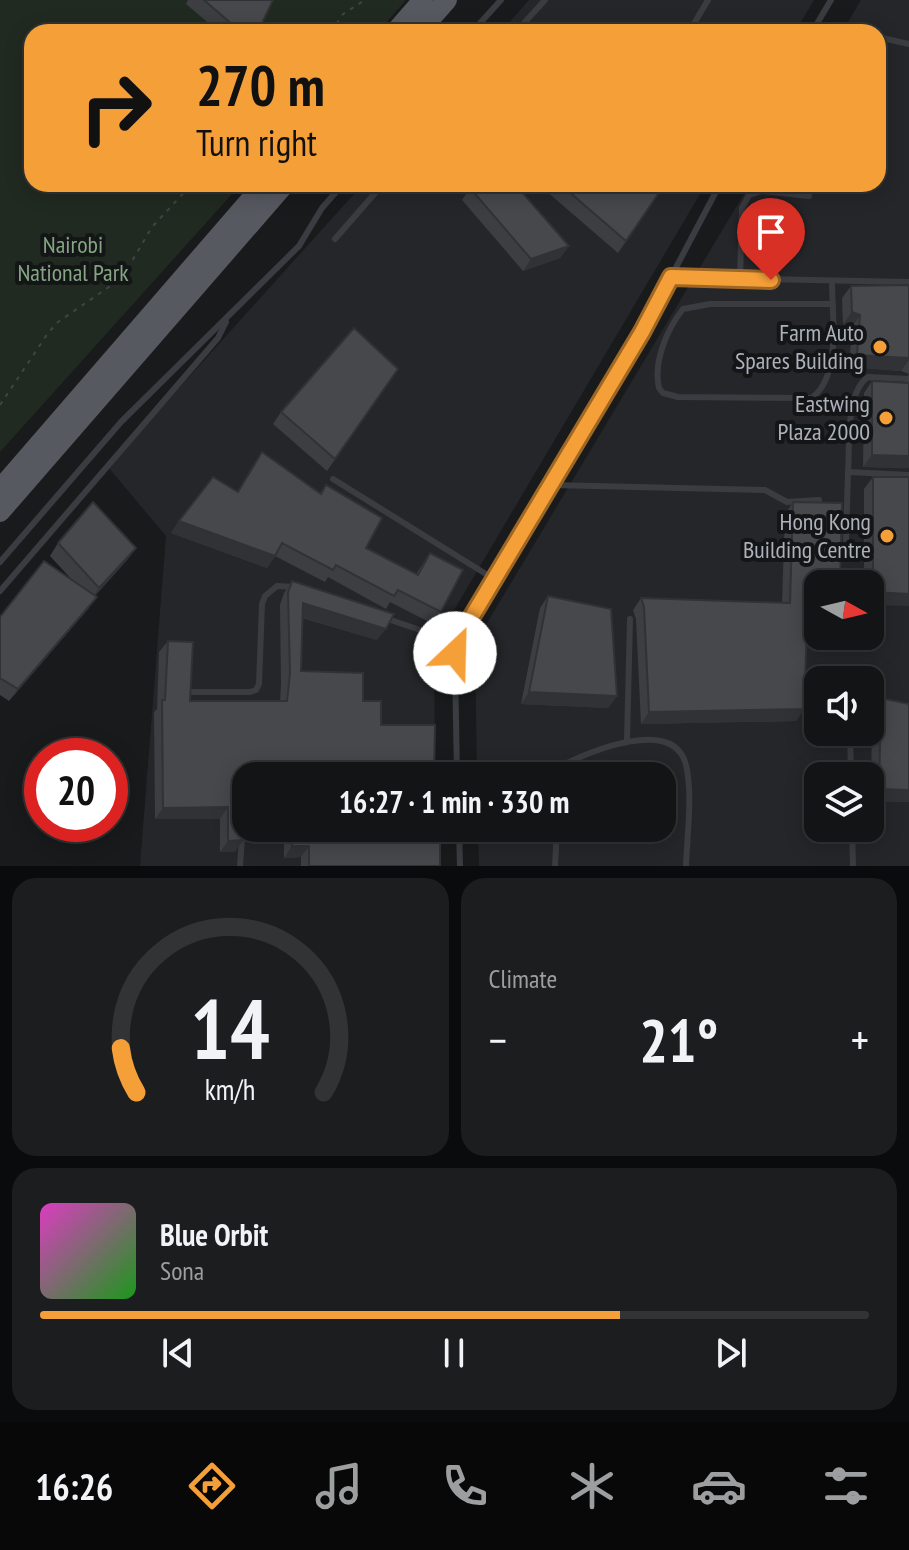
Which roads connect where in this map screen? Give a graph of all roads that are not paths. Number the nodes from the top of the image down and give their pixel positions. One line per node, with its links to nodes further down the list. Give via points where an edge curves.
1 (423, 0): 7 (main road)
2 (447, 0): 8 (main road)
3 (501, 0): 9 (lane)
4 (545, 0): 10 (lane)
5 (708, 0): 11 (lane)
6 (831, 0): 12 (lane)
7 (402, 24)
8 (426, 24)
9 (479, 24)
10 (523, 24)
11 (694, 24)
12 (817, 24)
13 (886, 39): 14 (lane)
14 (909, 44)
15 (257, 192): 35 (main road)
16 (278, 192): 37 (main road)
17 (336, 192): 29 (lane, via 299,246)
18 (376, 192): 23 (lane)
19 (716, 192): 24 (lane)
20 (758, 192): 25 (lane, via 749,195 742,208)
21 (771, 192): 22 (lane)
22 (809, 196)
23 (335, 239)
24 (671, 277): 25 (lane); 34 (lane)
25 (740, 279): 26 (lane)
26 (832, 282): 27 (lane); 28 (lane)
27 (909, 282)
28 (832, 304): 28 (lane, via 832,365 822,390 812,398 678,397 659,388 665,339 683,309 710,304)
29 (227, 318): 39 (lane, via 121,422); 41 (lane, via 218,338)
30 (909, 379): 31 (lane, via 868,377 858,385)
31 (848, 472): 32 (lane); 38 (lane)
32 (909, 475)
33 (333, 479): 40 (lane)
34 (551, 485): 36 (lane, via 765,490 787,502); 40 (lane)
35 (0, 489)
36 (819, 500)
37 (0, 512)
38 (846, 540)
39 (0, 562)
40 (494, 579): 45 (lane)
41 (0, 591)
42 (310, 592): 46 (lane, via 287,585 265,596 256,690)
43 (369, 612): 45 (lane)
44 (630, 619): 47 (lane)
45 (458, 643): 48 (lane)
46 (191, 692)
47 (627, 740): 49 (lane); 57 (lane, via 660,741 682,754 688,781)
48 (457, 762)
49 (571, 762)
50 (242, 842): 54 (lane)
51 (459, 842): 55 (lane)
52 (556, 842): 56 (lane)
53 (852, 842): 58 (lane)
54 (240, 866)
55 (460, 866)
56 (555, 866)
57 (686, 866)
58 (853, 866)

